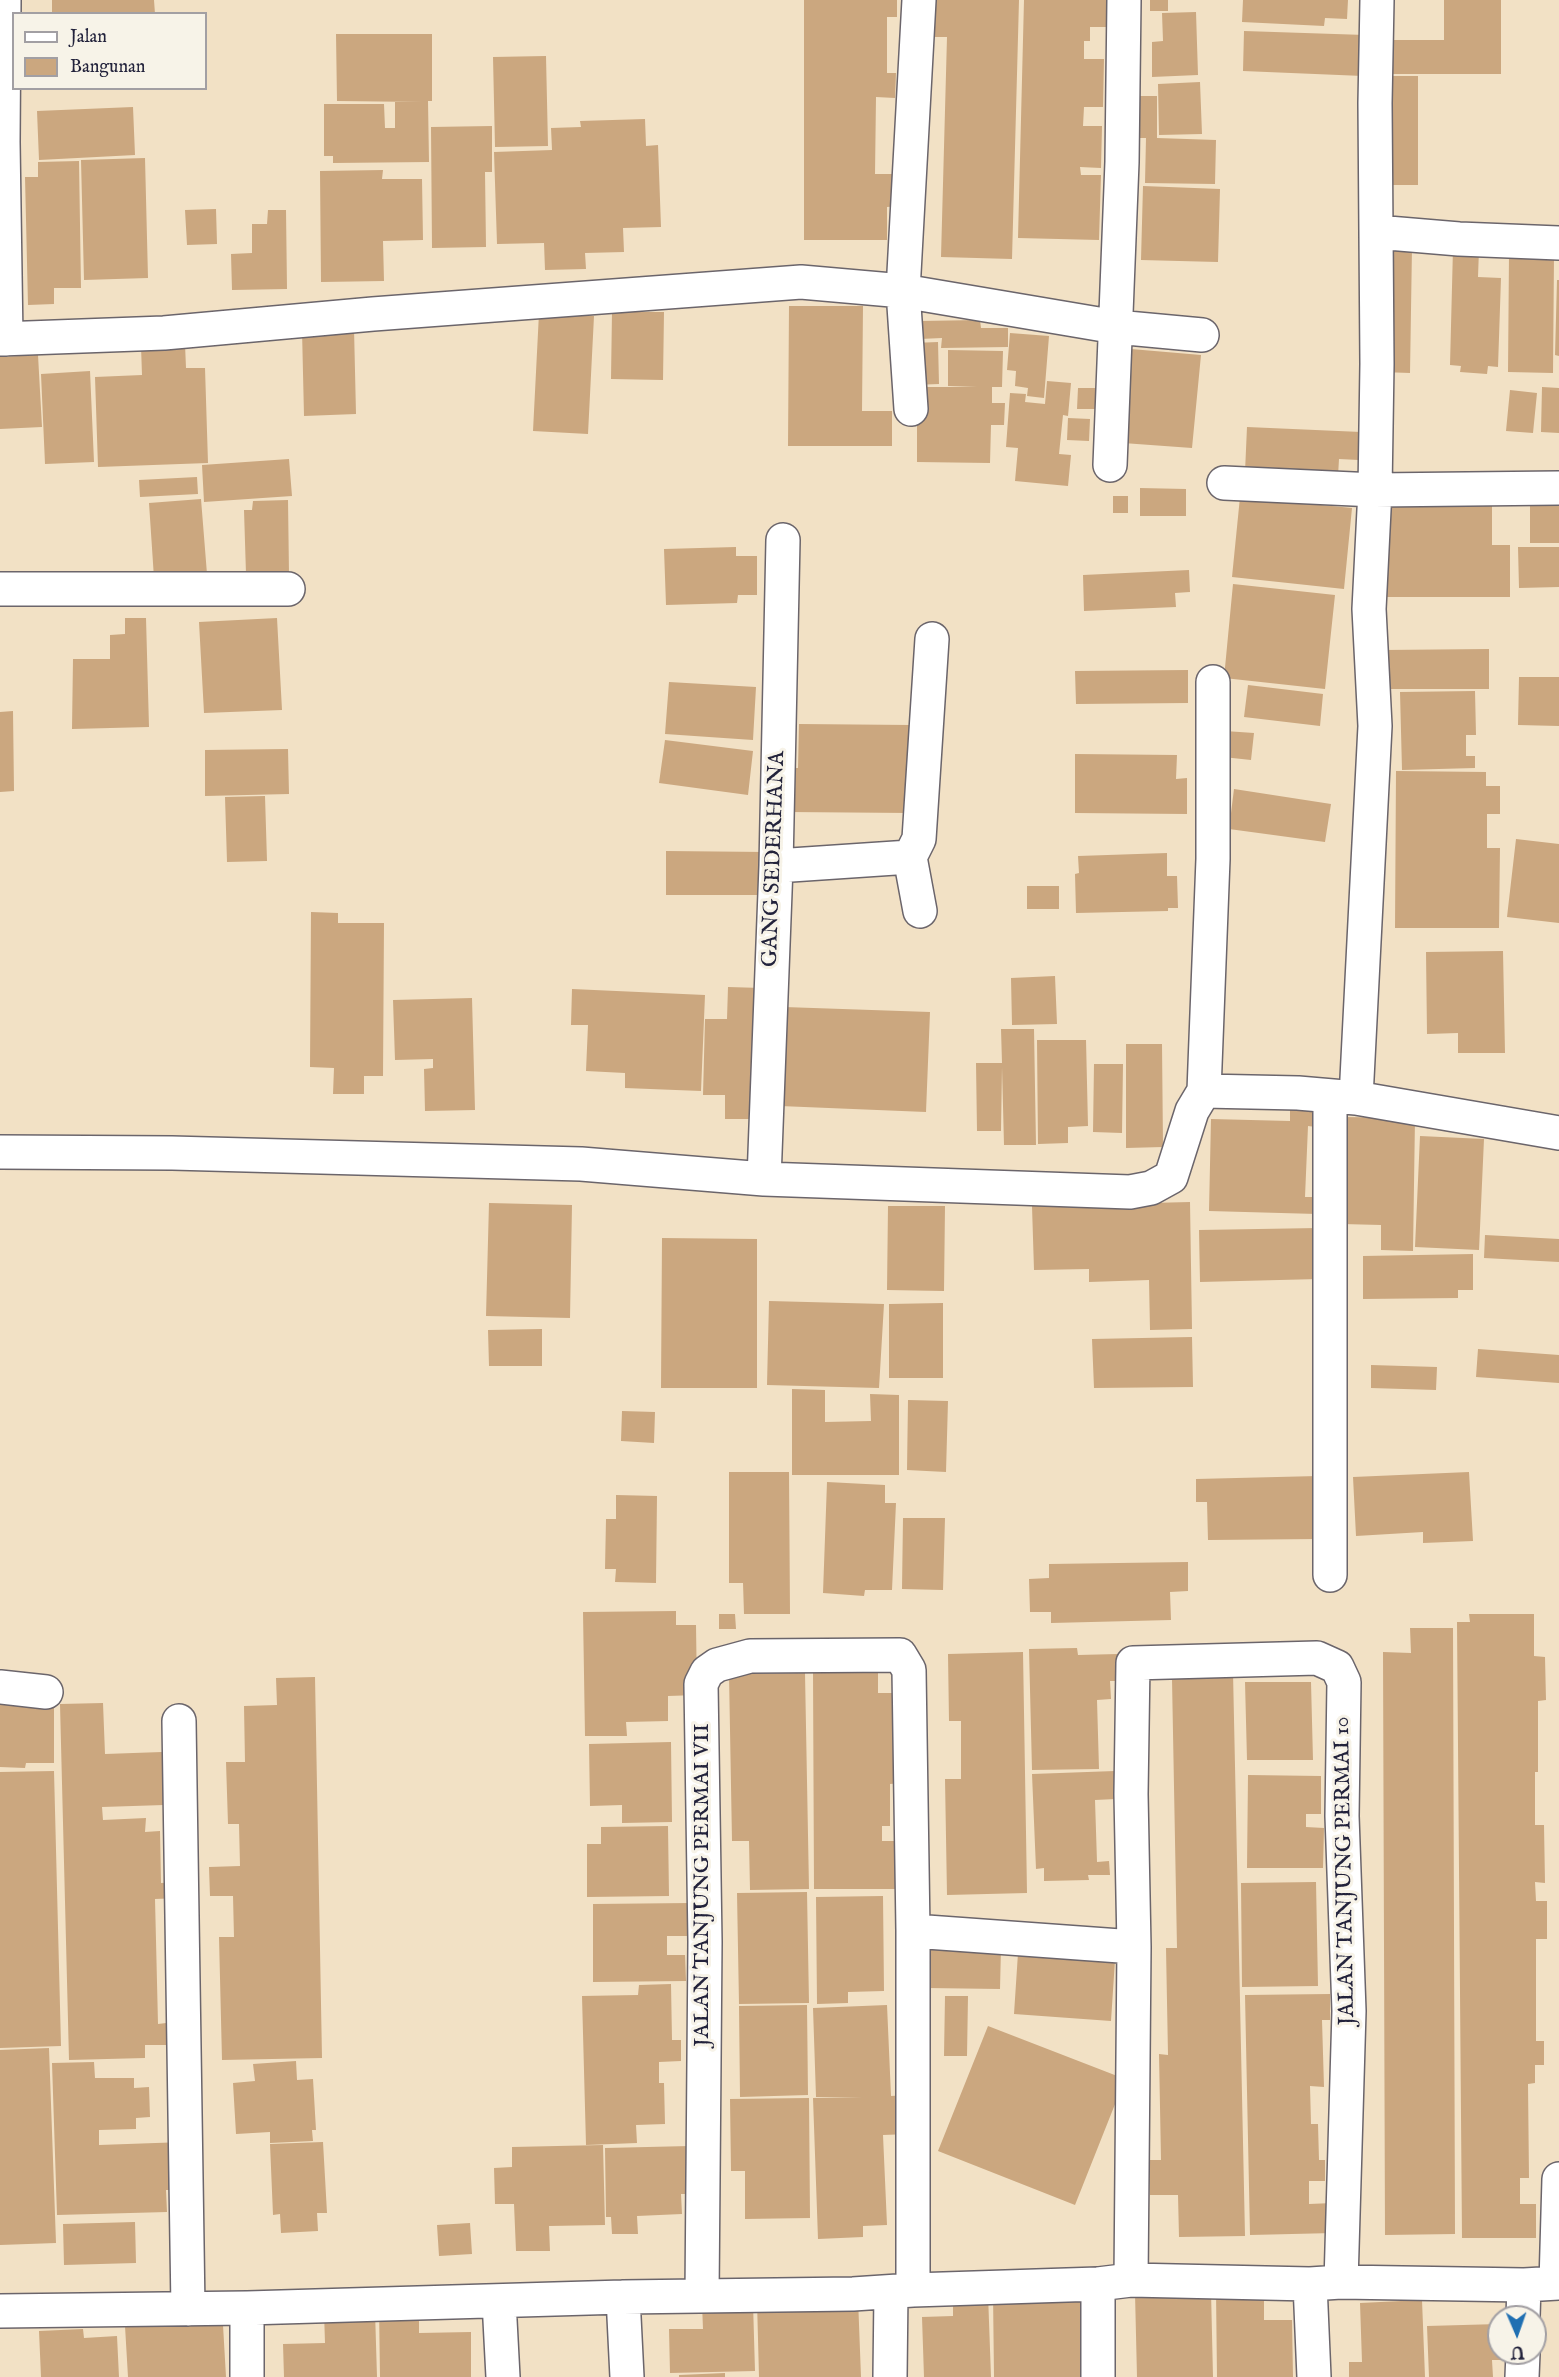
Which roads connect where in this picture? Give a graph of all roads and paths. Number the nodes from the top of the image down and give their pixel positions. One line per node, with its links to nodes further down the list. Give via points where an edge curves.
1 (4, 0): 10 (street)
2 (919, 0): 7 (street)
3 (1124, 0): 8 (street)
4 (1377, 0): 5 (street)
5 (1376, 232): 6 (street); 15 (street)
6 (1559, 243)
7 (903, 291): 8 (street); 10 (street, via 801,282 164,333); 11 (street)
8 (1116, 327): 9 (street); 12 (street)
9 (1202, 335)
10 (3, 339)
11 (911, 409)
12 (1110, 465)
13 (1224, 483): 15 (street)
14 (1559, 488): 15 (street)
15 (1375, 490): 25 (street, via 1369,609 1375,726)
16 (783, 540): 22 (street, GANG SEDERHANA)
17 (288, 588): 18 (street)
18 (0, 589)
19 (932, 639): 21 (street, via 920,839)
20 (1213, 682): 24 (street, via 1213,859)
21 (910, 857): 22 (street); 23 (street)
22 (776, 866): 28 (street, GANG SEDERHANA)
23 (920, 911)
24 (1204, 1092): 25 (street); 28 (street, via 1192,1111 1171,1177 1151,1188 1130,1192)
25 (1343, 1097): 26 (street); 29 (street)
26 (1559, 1133)
27 (0, 1152): 28 (street, via 172,1152 558,1164)
28 (764, 1179)
29 (1330, 1575)
30 (0, 1687): 31 (street)
31 (46, 1692)
32 (179, 1721): 47 (street)
33 (913, 1931): 34 (street); 41 (street); 42 (street, JALAN TANJUNG PERMAI VII, via 910,1684 909,1670 900,1655 750,1656 717,1665 707,1672 701,1684 705,1942)
34 (1134, 1947): 36 (street); 37 (street, JALAN TANJUNG PERMAI 10, via 1132,1663 1317,1658 1336,1668 1344,1682 1342,1816 1349,2011)
35 (1559, 2179): 38 (street)
36 (1131, 2280): 37 (street); 39 (street)
37 (1326, 2283): 40 (street); 54 (street, JALAN TANJUNG PERMAI 10)
38 (1558, 2283): 40 (street)
39 (1098, 2284): 41 (street); 53 (street)
40 (1524, 2285): 45 (street)
41 (902, 2291): 42 (street); 52 (street)
42 (702, 2295): 43 (street)
43 (623, 2297): 44 (street); 51 (street)
44 (499, 2301): 46 (street); 50 (street)
45 (1523, 2305)
46 (247, 2308): 47 (street); 49 (street)
47 (188, 2309): 48 (street)
48 (0, 2311)
49 (247, 2377)
50 (503, 2377)
51 (627, 2377)
52 (890, 2377)
53 (1098, 2377)
54 (1314, 2377)

